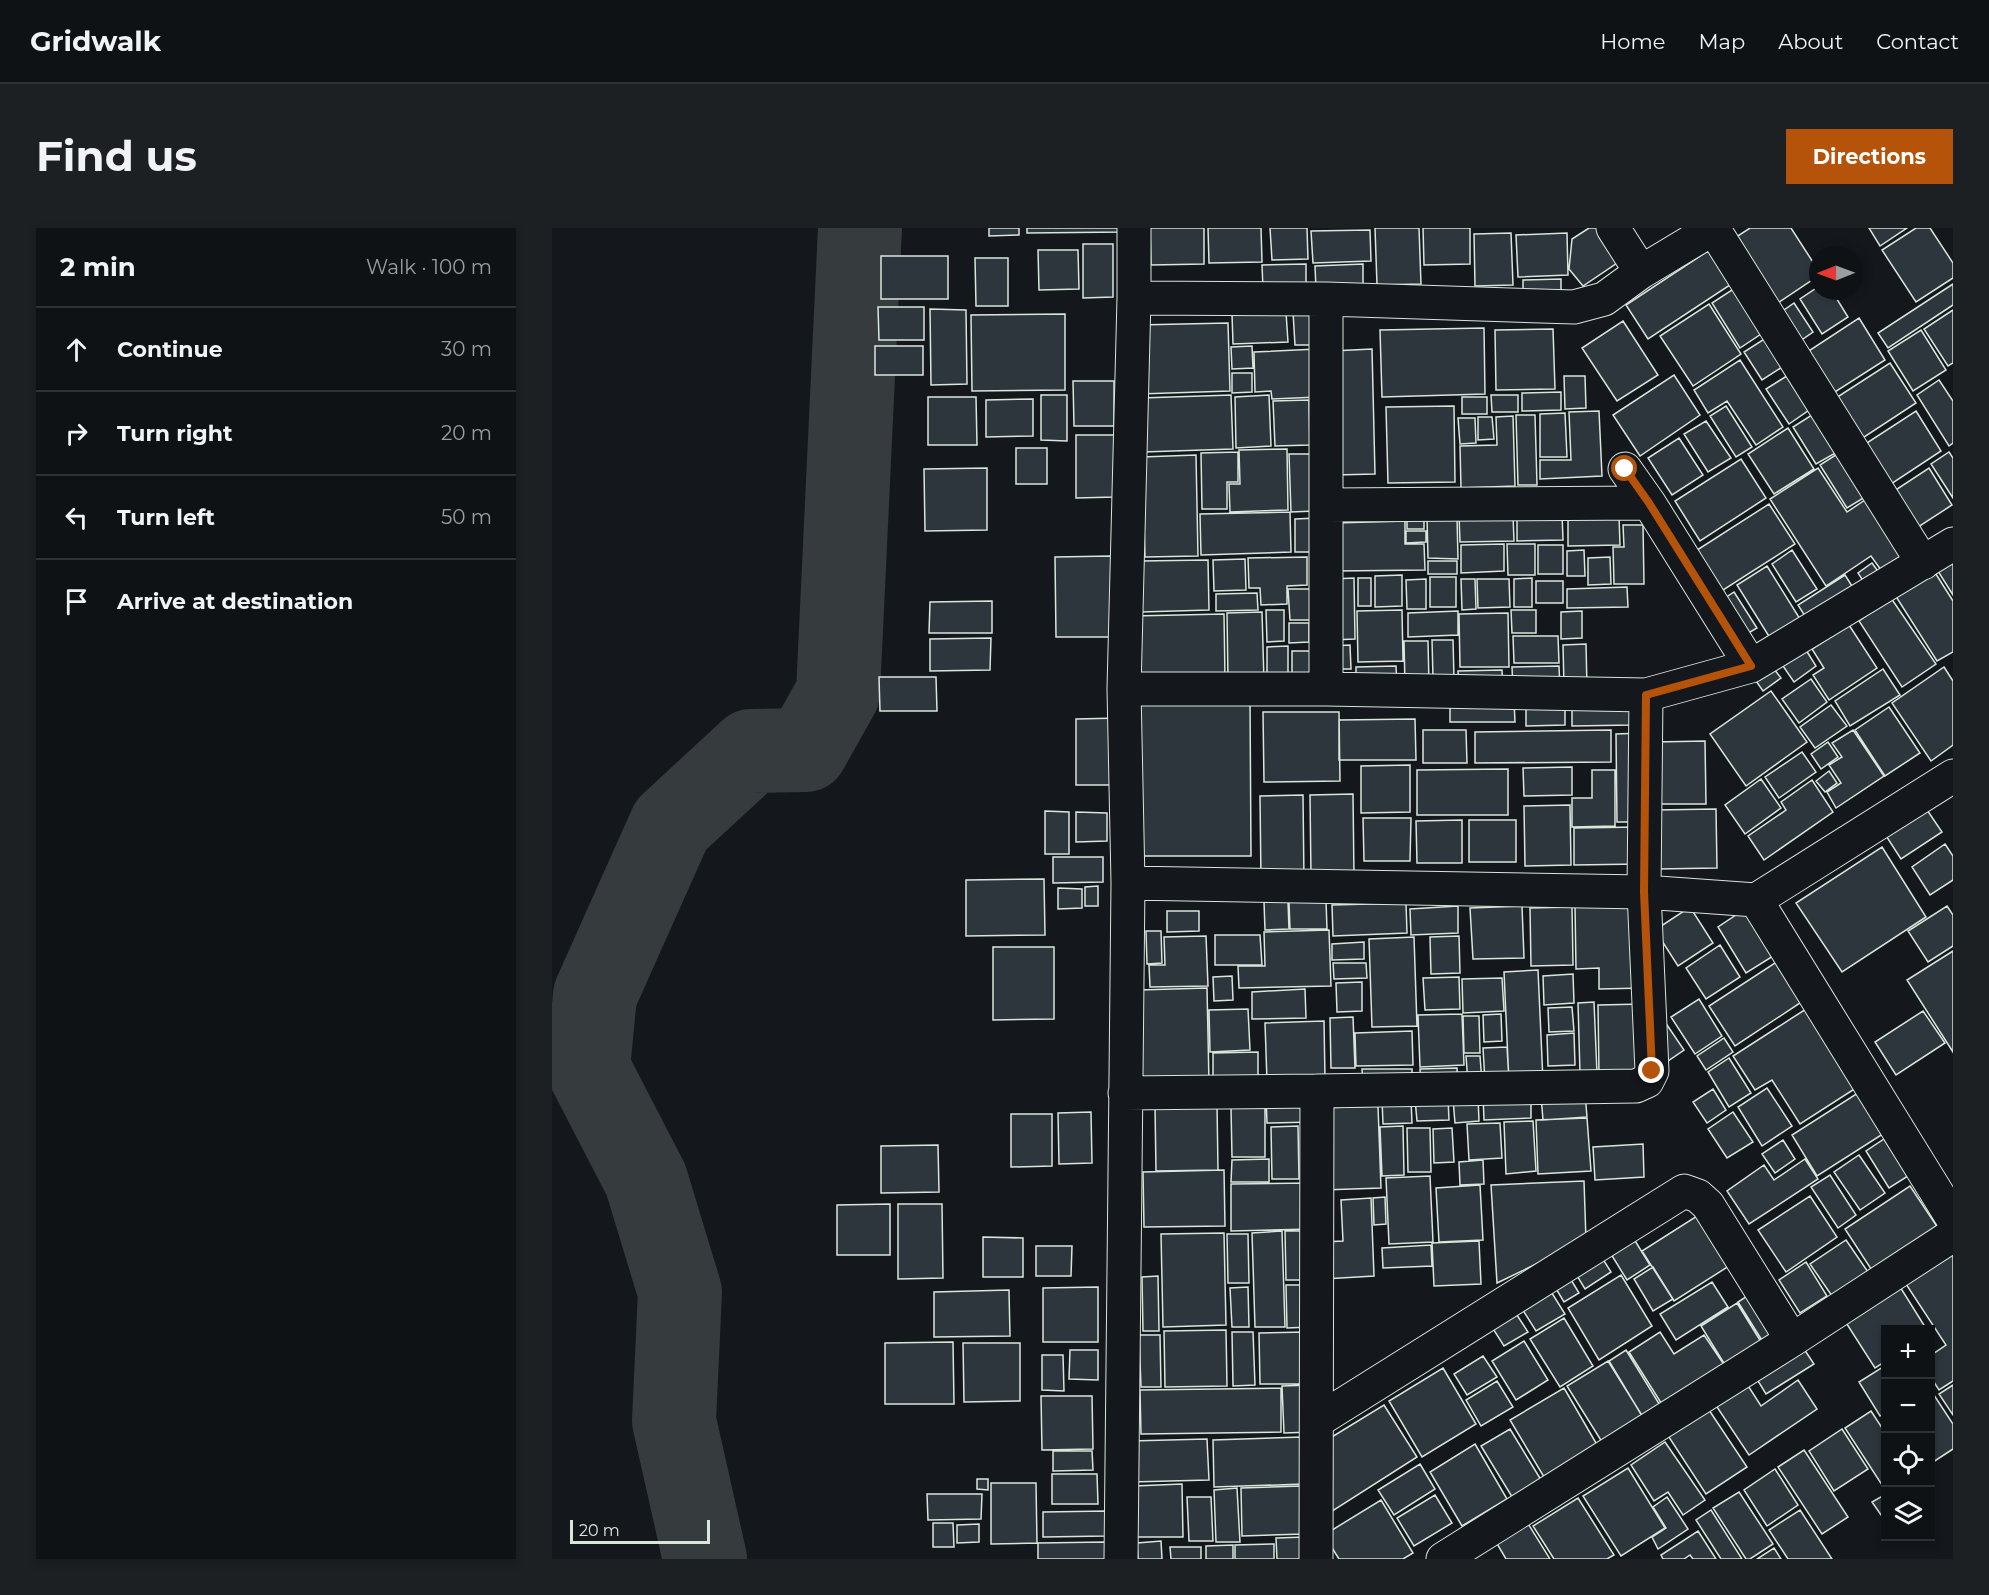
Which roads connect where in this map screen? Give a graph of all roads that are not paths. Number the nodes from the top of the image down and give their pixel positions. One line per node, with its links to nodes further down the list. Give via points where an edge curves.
1 (1134, 228): 5 (street)
2 (1613, 228): 4 (street)
3 (1714, 228): 4 (street); 11 (street)
4 (1641, 272): 6 (street, via 1604,299 1574,307)
5 (1134, 298): 6 (street); 13 (street)
6 (1326, 299): 9 (street)
7 (1625, 469): 8 (street)
8 (1649, 503): 9 (street); 12 (street)
9 (1327, 505): 14 (street)
10 (1953, 544): 11 (street)
11 (1923, 563): 12 (street)
12 (1751, 666): 15 (street)
13 (1124, 689): 14 (street); 17 (street)
14 (1326, 689): 15 (street)
15 (1646, 695): 18 (street)
16 (1953, 776): 19 (street)
17 (1128, 884): 18 (street); 21 (street)
18 (1644, 892): 19 (street); 20 (street, via 1652,1071 1647,1081 1636,1086)
19 (1756, 900): 22 (street)
20 (1317, 1091): 21 (street); 25 (street)
21 (1125, 1093): 26 (street)
22 (1953, 1219)
23 (1953, 1234): 24 (street)
24 (1792, 1340): 25 (street, via 1708,1204 1684,1191); 28 (street)
25 (1317, 1421): 27 (street)
26 (1121, 1559)
27 (1316, 1559)
28 (1443, 1559)

